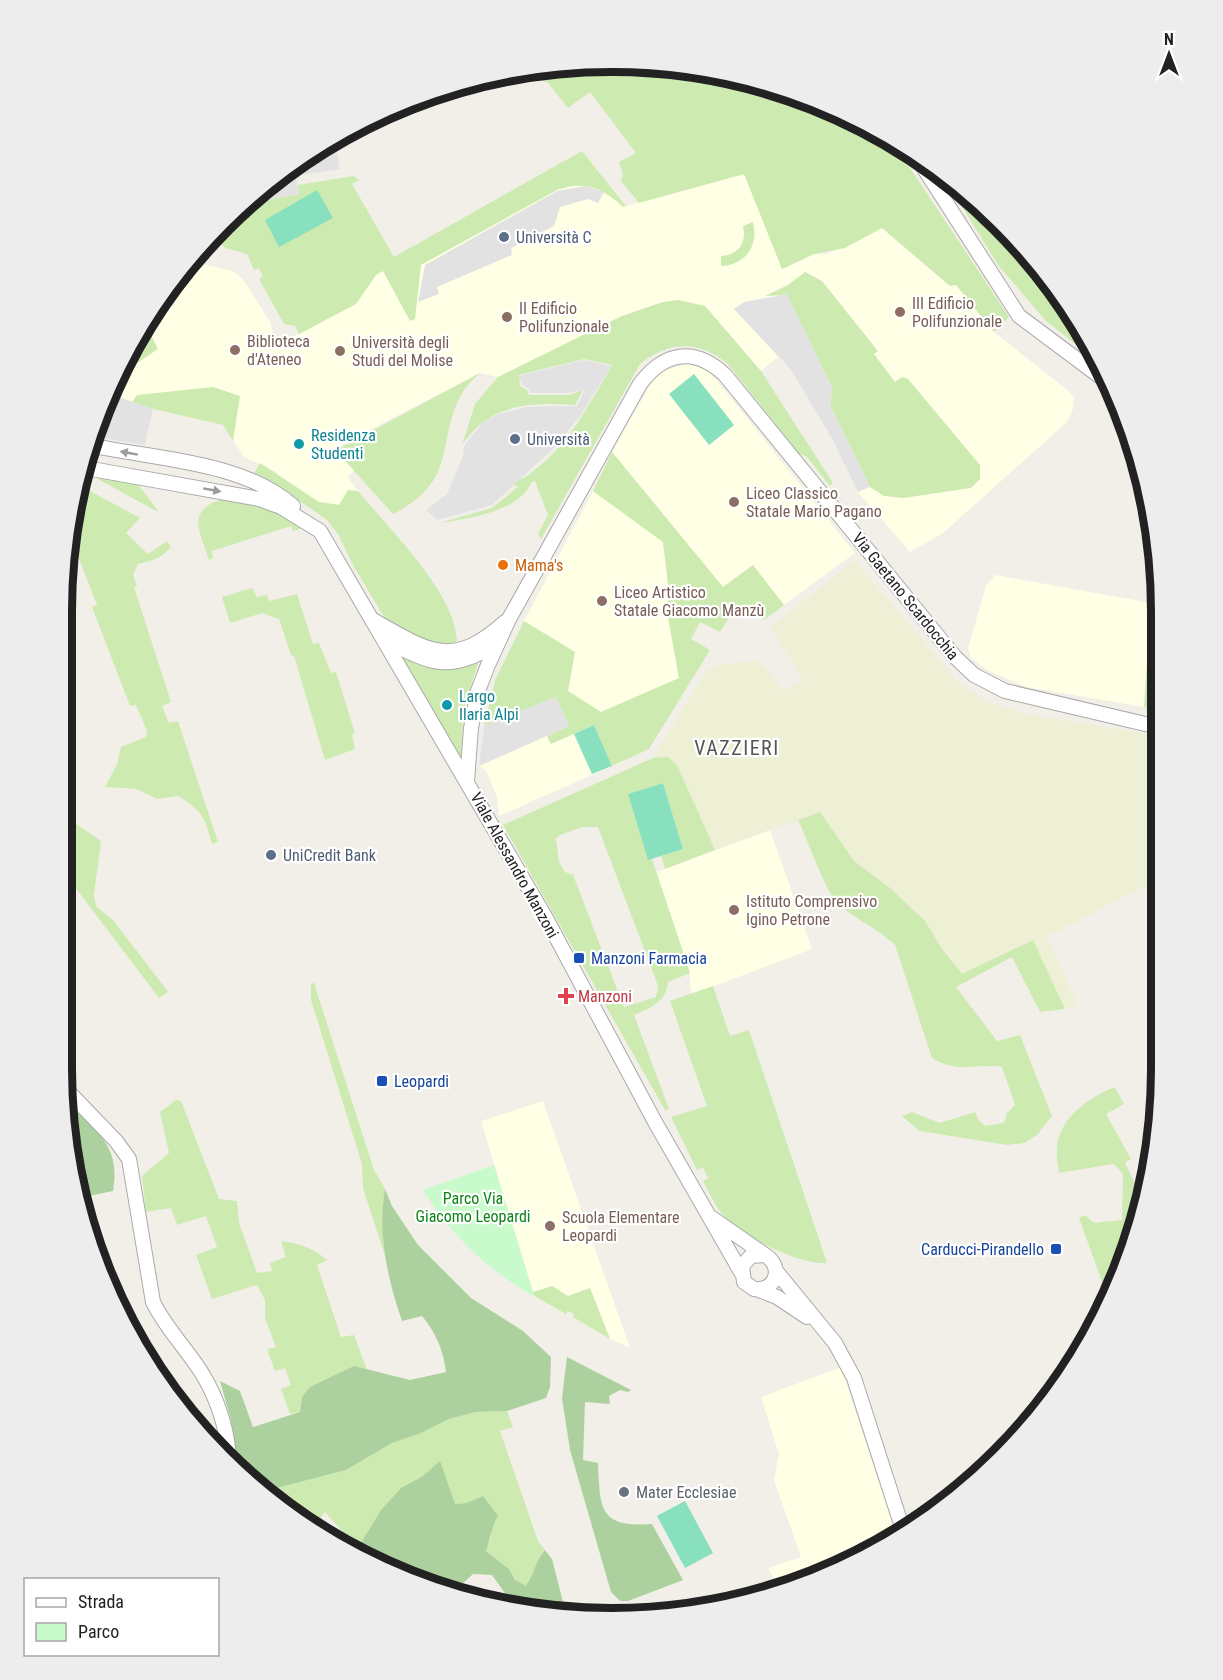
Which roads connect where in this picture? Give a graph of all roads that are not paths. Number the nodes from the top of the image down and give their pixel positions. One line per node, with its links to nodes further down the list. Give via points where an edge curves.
1 (928, 175): 2 (street, via 1018,316)
2 (1095, 373)
3 (98, 447): 4 (street, Viale Alessandro Manzoni, one-way to 3)
4 (165, 459): 6 (street, via 174,472 169,480); 7 (street, Viale Alessandro Manzoni, via 246,478 290,503)
5 (91, 469): 6 (street, Viale Alessandro Manzoni)
6 (161, 481): 7 (street, Viale Alessandro Manzoni, one-way to 7, via 258,499)
7 (312, 524): 9 (street, Viale Alessandro Manzoni, via 328,542)
8 (509, 618): 9 (street, Via Gaetano Scardocchia, via 492,634 460,651 429,649); 11 (street, Via Gaetano Scardocchia); 12 (street, Via Gaetano Scardocchia, via 651,368 666,359 699,358 724,375 954,657 974,675 1005,691)
9 (373, 620): 10 (street, Viale Alessandro Manzoni)
10 (385, 640): 11 (street, via 422,658 451,664); 15 (street, Viale Alessandro Manzoni)
11 (498, 644): 15 (street, Via Gaetano Scardocchia, via 478,691)
12 (1123, 718): 13 (street, Via Gaetano Scardocchia); 14 (street, Via Gaetano Scardocchia)
13 (1151, 720)
14 (1151, 725)
15 (467, 781): 17 (street, Viale Alessandro Manzoni)
16 (73, 1096): 23 (street, via 129,1159 153,1302 204,1376 223,1421)
17 (706, 1213): 18 (street, Viale Alessandro Manzoni); 20 (street, Viale Alessandro Manzoni)
18 (765, 1255): 19 (street); 20 (street, via 748,1258)
19 (776, 1271): 21 (street, via 772,1284); 22 (street)
20 (741, 1272): 21 (street, via 747,1285)
21 (759, 1290): 22 (street, via 777,1297)
22 (821, 1327): 24 (street, via 835,1343 854,1378)
23 (227, 1447)
24 (901, 1523)

